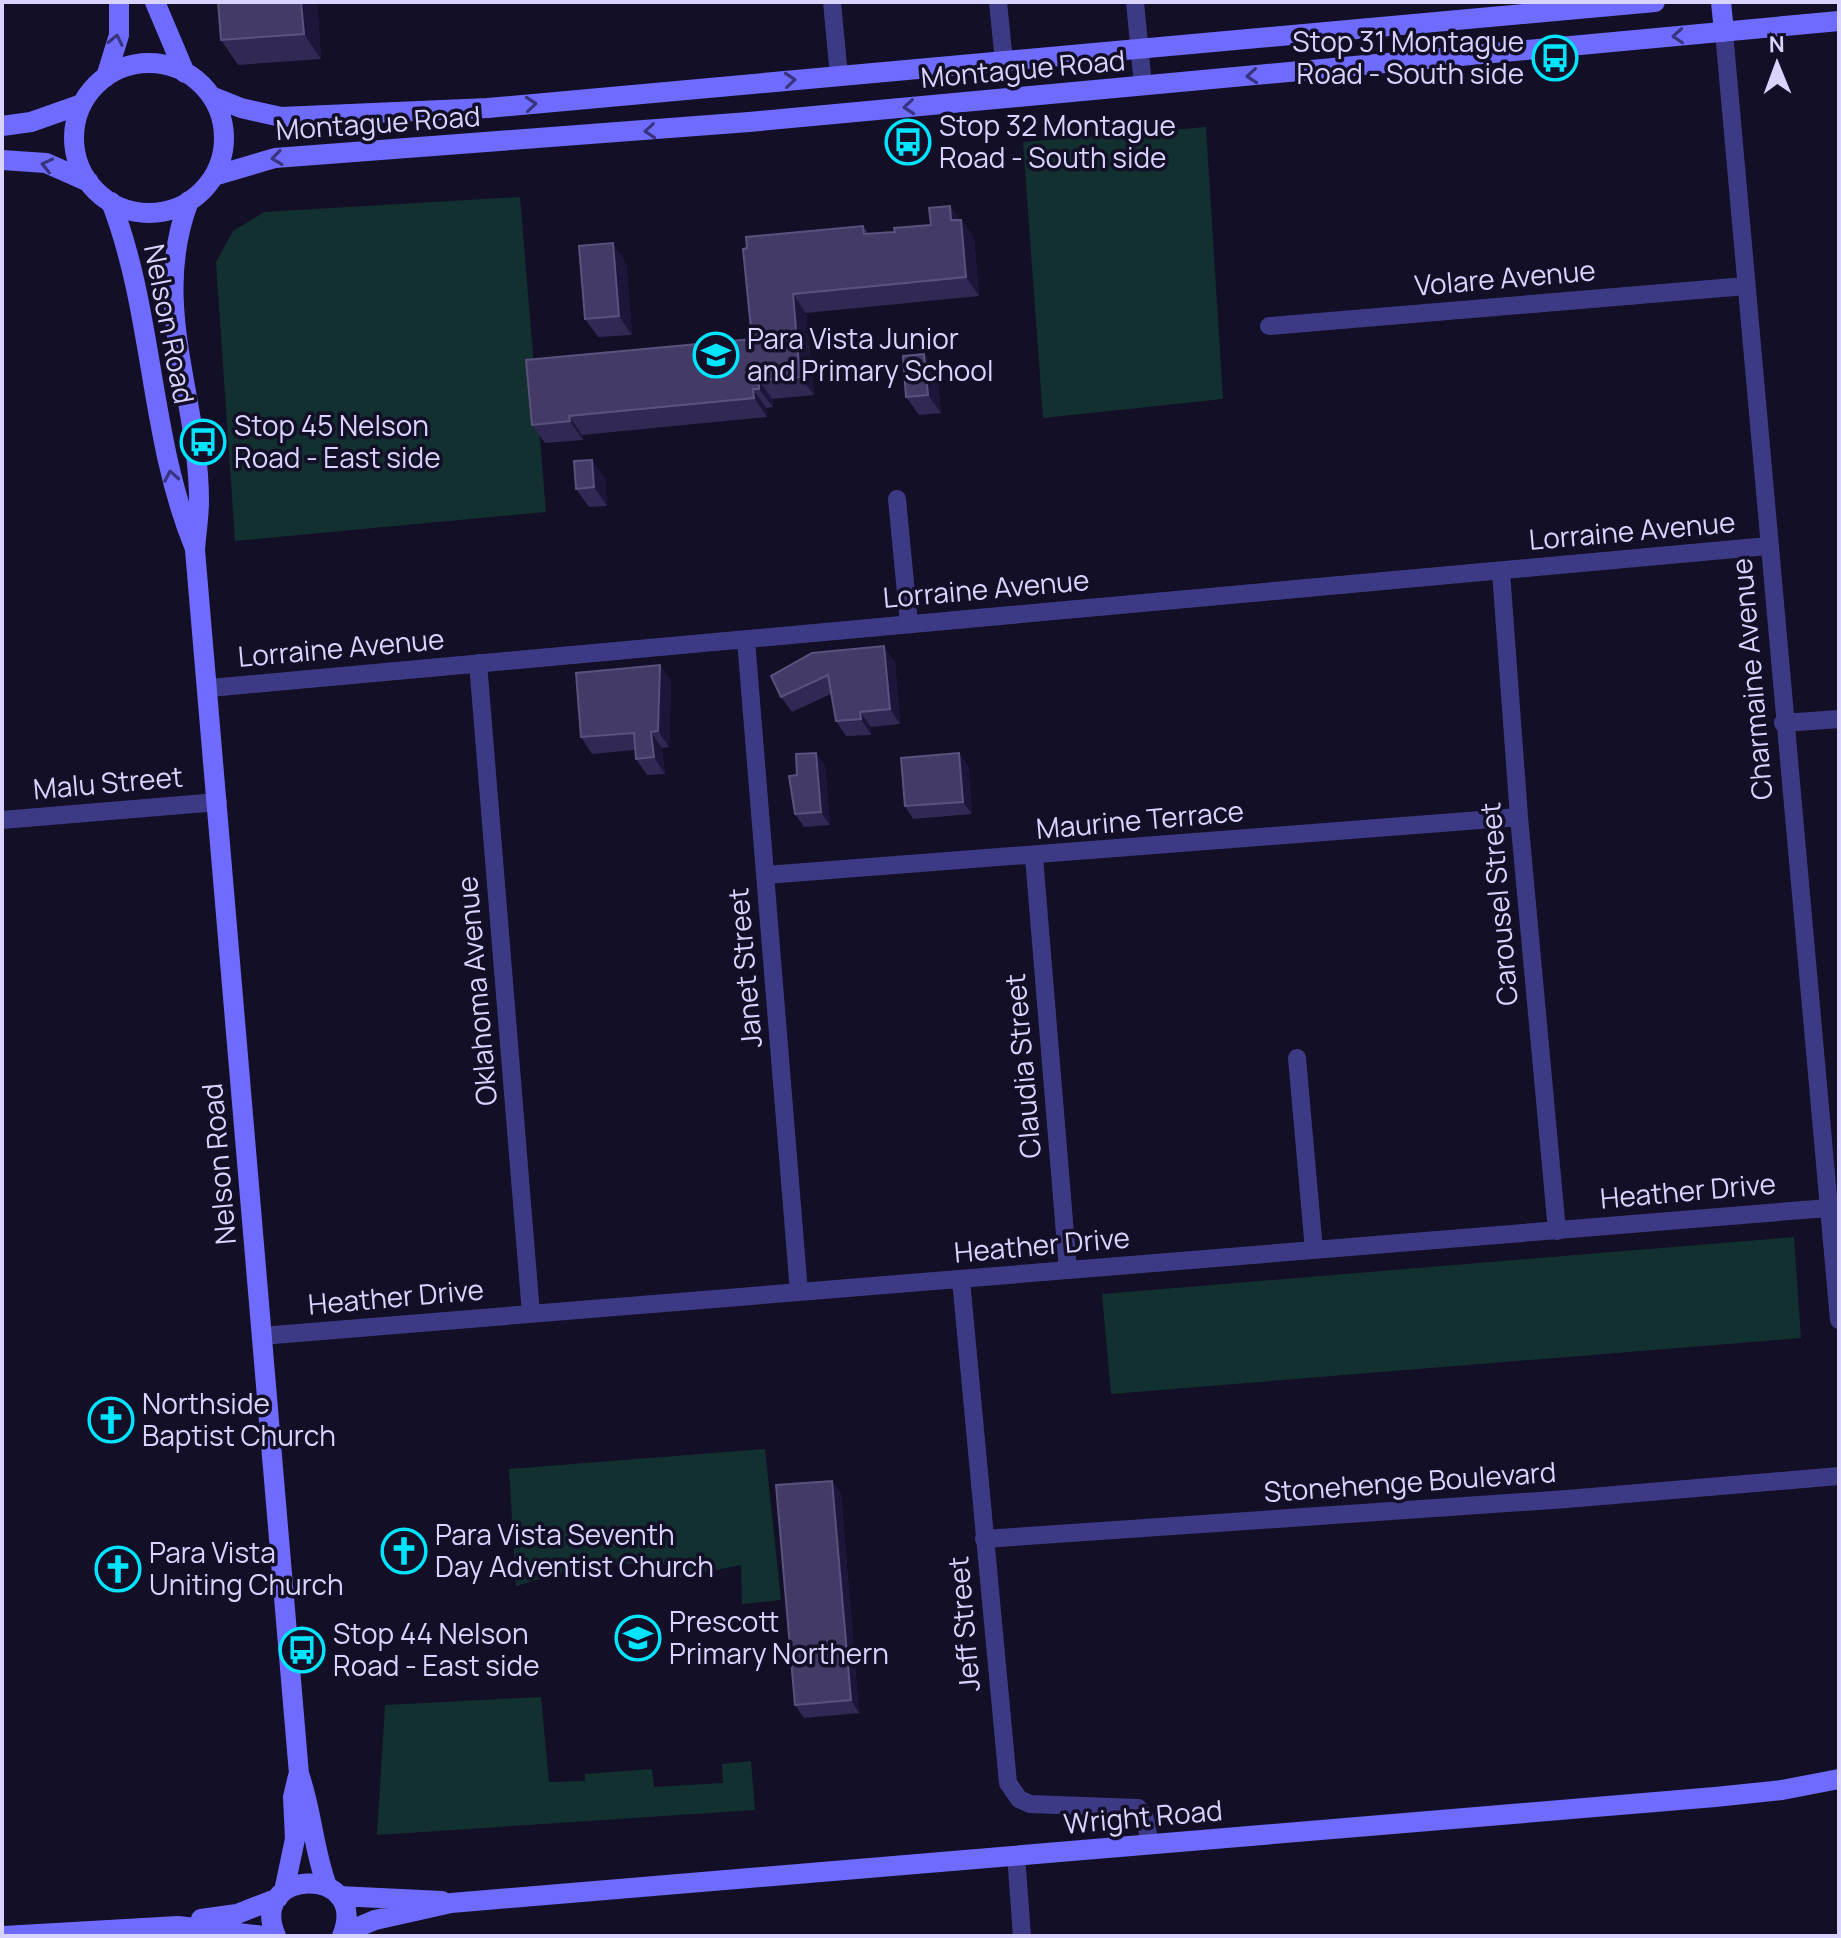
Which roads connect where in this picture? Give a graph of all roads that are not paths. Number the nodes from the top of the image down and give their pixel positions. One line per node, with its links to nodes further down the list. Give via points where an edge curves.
1 (119, 2): 14 (main road, one-way to 1, via 119,35)
2 (155, 2): 12 (main road)
3 (832, 2): 13 (street)
4 (998, 2): 11 (street)
5 (1135, 2): 10 (street)
6 (1655, 2): 10 (main road, Montague Road)
7 (1721, 2): 9 (main road)
8 (1839, 21): 9 (main road, Montague Road)
9 (1724, 32): 15 (main road, Montague Road, one-way to 15); 24 (street, Charmaine Avenue)
10 (1139, 48): 11 (main road, Montague Road); 15 (street)
11 (1004, 62): 13 (main road, Montague Road)
12 (185, 73): 14 (main road, via 145,64); 16 (main road)
13 (839, 76): 16 (main road, Montague Road, one-way to 13, via 267,115 342,117)
14 (106, 77): 17 (main road)
15 (1143, 86): 20 (main road, Montague Road, one-way to 20, via 275,158)
16 (211, 96): 20 (main road, via 225,129)
17 (82, 104): 18 (main road); 21 (main road, via 75,148)
18 (2, 126)
19 (2, 160): 21 (main road, one-way to 19, via 46,163)
20 (214, 176): 22 (main road)
21 (89, 182): 23 (main road)
22 (189, 201): 23 (main road, via 150,212); 28 (main road, Nelson Road, via 175,242 172,290 199,499)
23 (111, 202): 28 (main road, Nelson Road, one-way to 23, via 175,500 132,268)
24 (1746, 286): 25 (street, Volare Avenue); 27 (street, Charmaine Avenue)
25 (1269, 326)
26 (897, 499): 30 (street)
27 (1768, 546): 29 (street, Lorraine Avenue); 35 (street, Charmaine Avenue)
28 (195, 550): 33 (main road, Nelson Road)
29 (1501, 572): 30 (street, Lorraine Avenue); 37 (street, Carousel Street)
30 (909, 624): 31 (street, Lorraine Avenue)
31 (746, 640): 32 (street, Lorraine Avenue); 40 (street, Janet Street)
32 (478, 663): 33 (street, Lorraine Avenue); 48 (street, Oklahoma Avenue)
33 (210, 688): 36 (main road, Nelson Road)
34 (1839, 719): 35 (street)
35 (1783, 723): 42 (street, Charmaine Avenue)
36 (218, 802): 38 (street, Malu Street); 50 (main road, Nelson Road)
37 (1519, 817): 39 (street, Maurine Terrace); 43 (street, Carousel Street)
38 (2, 820)
39 (1034, 857): 40 (street, Maurine Terrace); 45 (street, Claudia Street)
40 (766, 875): 47 (street, Janet Street)
41 (1297, 1058): 44 (street)
42 (1828, 1208): 43 (street, Heather Drive); 49 (street, Charmaine Avenue)
43 (1557, 1231): 44 (street, Heather Drive)
44 (1314, 1250): 45 (street, Heather Drive)
45 (1068, 1270): 46 (street, Heather Drive)
46 (961, 1280): 47 (street, Heather Drive); 52 (street, Jeff Street)
47 (799, 1292): 48 (street, Heather Drive)
48 (531, 1314): 50 (street, Heather Drive)
49 (1839, 1320)
50 (261, 1336): 53 (main road, Nelson Road)
51 (1839, 1476): 52 (street, Stonehenge Boulevard)
52 (984, 1539): 55 (street, Jeff Street, via 1012,1792 1030,1804 1138,1808)
53 (299, 1774): 57 (main road, Nelson Road, via 313,1846); 58 (main road, Nelson Road, via 293,1797 295,1839)
54 (1839, 1779): 55 (main road, Wright Road, via 1751,1793)
55 (1150, 1845): 56 (main road, Wright Road)
56 (1016, 1855): 59 (main road, Wright Road); 65 (street)
57 (333, 1891): 58 (main road, Wright Road, via 302,1882); 59 (main road, Wright Road); 61 (main road, Nelson Road, via 346,1911)
58 (281, 1894): 60 (main road, via 237,1914); 64 (main road, Nelson Road, via 272,1915)
59 (451, 1903): 61 (main road, Wright Road, via 375,1920)
60 (178, 1926): 62 (main road); 63 (main road)
61 (343, 1934)
62 (4, 1936)
63 (265, 1936)
64 (276, 1936)
65 (1022, 1936)

